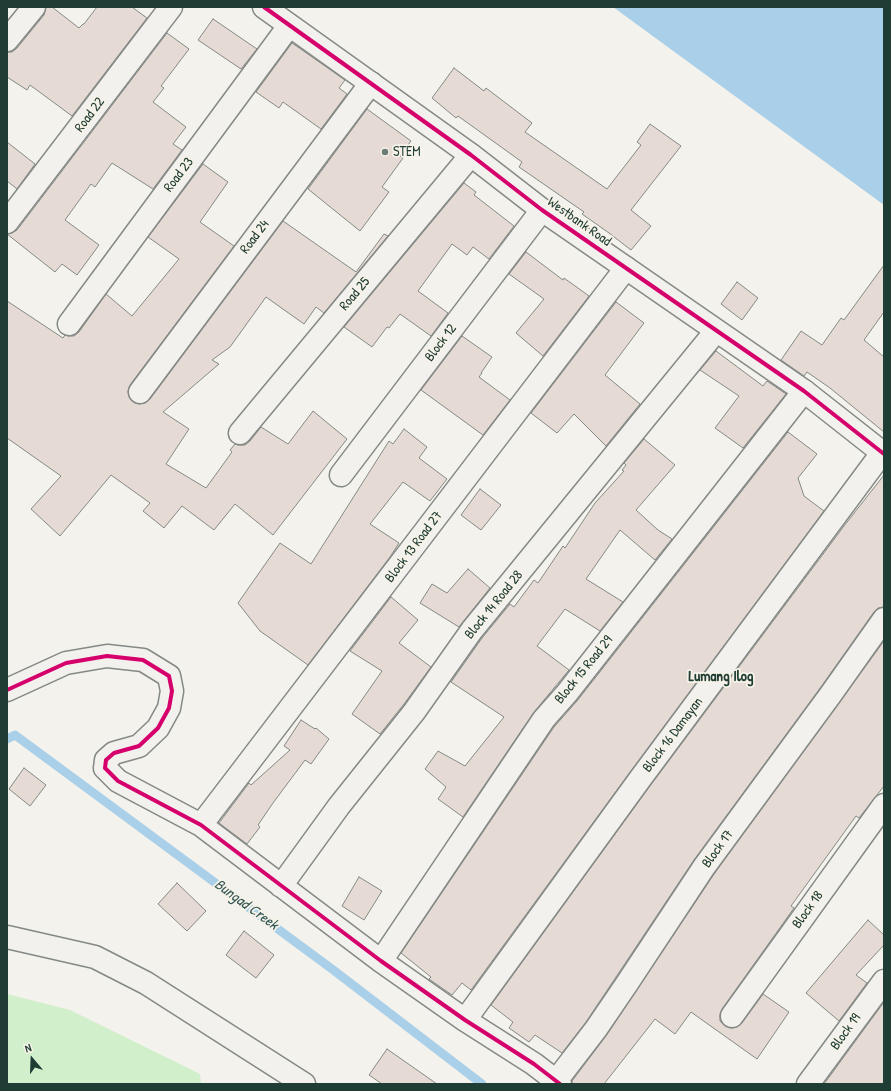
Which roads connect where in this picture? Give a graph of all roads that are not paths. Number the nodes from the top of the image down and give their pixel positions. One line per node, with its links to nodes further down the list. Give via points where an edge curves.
1 (34, 7): 5 (street)
2 (171, 7): 9 (street, Road 22)
3 (264, 7): 4 (street, Westbank Road)
4 (289, 26): 6 (street, Westbank Road); 11 (street, Road 23)
5 (7, 40)
6 (371, 83): 7 (street, Westbank Road); 14 (street, Road 24)
7 (470, 155): 8 (street, Westbank Road); 15 (street, Road 25)
8 (542, 210): 10 (street, Westbank Road); 17 (street, Block 12)
9 (7, 222)
10 (626, 268): 12 (street, Westbank Road); 21 (street, Block 13 Road 27)
11 (69, 324)
12 (716, 331): 13 (street, Westbank Road); 22 (street, Block 14 Road 28, via 472,630 414,712 338,806)
13 (804, 391): 16 (street, Westbank Road); 24 (street, Block 15 Road 29, via 544,719)
14 (140, 392)
15 (240, 433)
16 (883, 453): 27 (street, Block 16 Damayan, via 640,779)
17 (341, 475)
18 (884, 619): 28 (street, Block 17, via 704,867)
19 (7, 690): 21 (street, via 66,663 107,656 142,660 169,676 172,691 169,708 158,728 139,746 114,753 106,760 105,768 118,781)
20 (884, 805): 26 (street, Block 18)
21 (201, 825): 22 (street)
22 (280, 886): 24 (street)
23 (7, 937): 29 (street, via 95,957 140,979)
24 (381, 961): 27 (street)
25 (884, 981): 30 (street, Block 19)
26 (732, 1016)
27 (465, 1020): 28 (street, via 534,1064)
28 (558, 1083)
29 (304, 1084)
30 (808, 1084)

